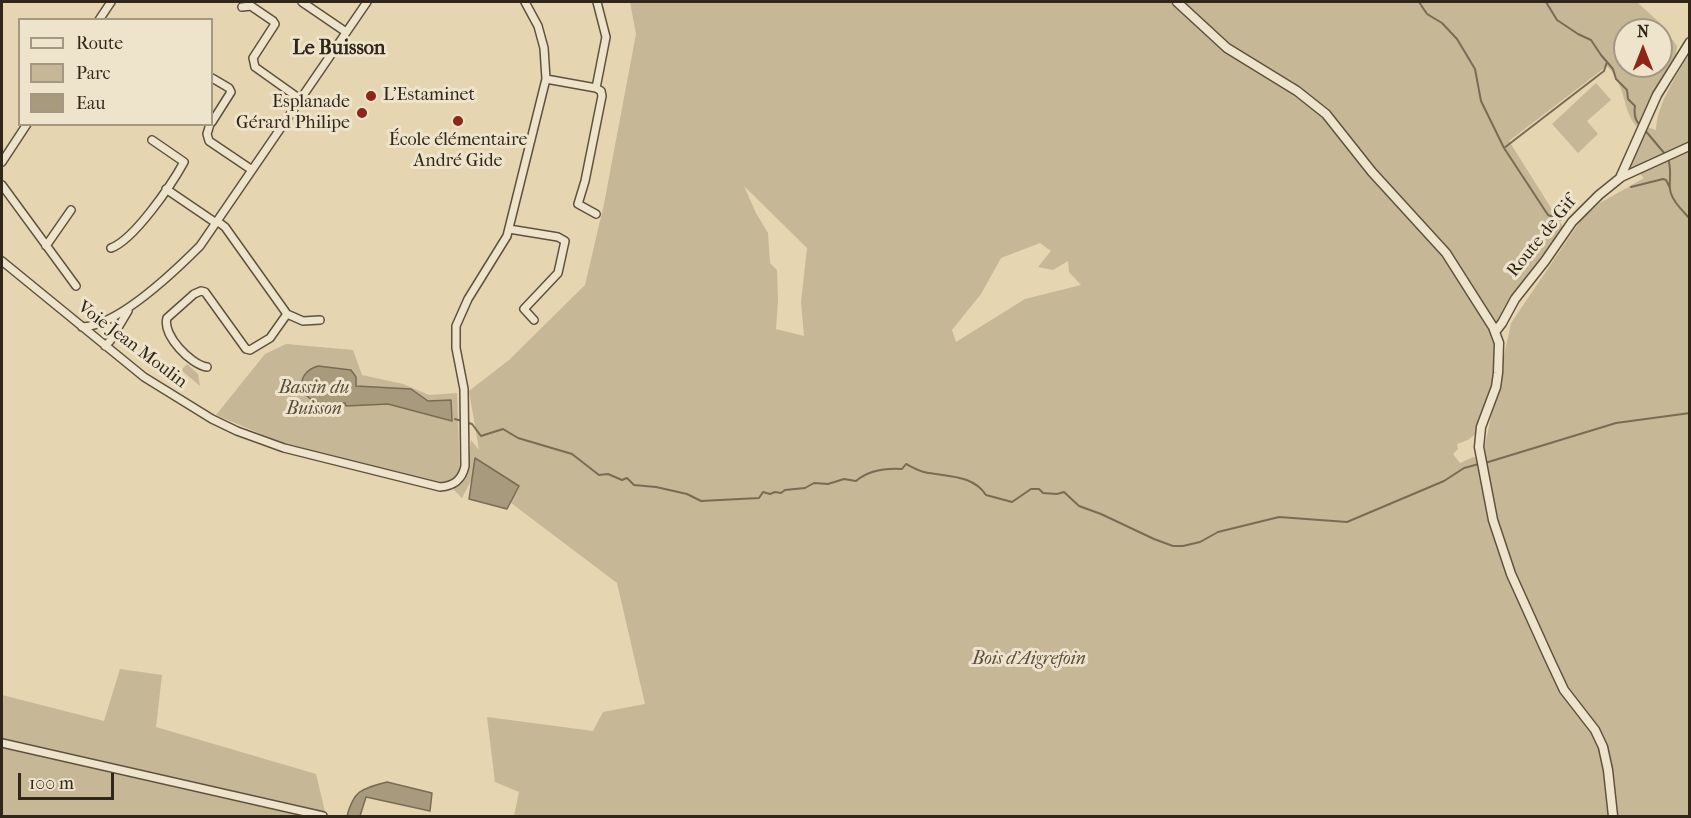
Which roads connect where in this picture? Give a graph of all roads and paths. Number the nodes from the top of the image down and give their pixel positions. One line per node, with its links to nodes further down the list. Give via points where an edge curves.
1 (111, 2): 8 (street)
2 (302, 2): 9 (street)
3 (367, 2): 9 (street)
4 (525, 2): 12 (street, via 544,48)
5 (597, 2): 13 (street, via 606,37)
6 (1177, 2): 38 (street, via 1227,48 1307,97 1326,114 1372,172 1446,253)
7 (242, 7): 14 (street, via 251,6 275,24 254,55 255,67)
8 (100, 18)
9 (346, 32): 14 (street)
10 (1689, 42): 22 (street, Route de Gif, via 1666,79)
11 (213, 79): 15 (street, via 231,92)
12 (546, 79): 13 (street); 28 (street)
13 (596, 88): 26 (street, via 602,96 578,204)
14 (300, 99): 21 (street)
15 (213, 120)
16 (26, 126): 20 (street)
17 (210, 126): 21 (street, via 209,141)
18 (152, 140): 24 (street, via 184,162)
19 (1689, 146): 22 (street)
20 (2, 162)
21 (252, 170): 27 (street)
22 (1620, 178): 38 (street, Route de Gif, via 1572,222 1515,299)
23 (2, 185): 29 (street)
24 (166, 189): 27 (street); 30 (street, via 148,216)
25 (71, 210): 29 (street)
26 (596, 214)
27 (217, 222): 33 (street, via 188,259); 34 (street, via 225,227)
28 (509, 229): 36 (street, via 565,241 558,273 524,309); 39 (street, Voie Jean Moulin, via 456,326 464,389 465,466 461,477 451,485 440,487 313,456 237,431 144,377)
29 (46, 246): 32 (street)
30 (111, 248)
31 (2, 261): 37 (street, Voie Jean Moulin)
32 (76, 286)
33 (130, 308): 37 (street, via 93,326); 39 (street)
34 (287, 314): 35 (street, via 303,321); 40 (street, via 270,338 250,350 205,292 194,294 166,318 166,328 188,359)
35 (320, 320)
36 (534, 320)
37 (82, 327): 39 (street, Voie Jean Moulin)
38 (1496, 332): 43 (street, via 1496,387 1481,427 1479,447 1493,520 1511,574 1564,690 1603,747)
39 (105, 346)
40 (207, 367)
41 (2, 743): 42 (street)
42 (323, 816)
43 (1613, 816)

